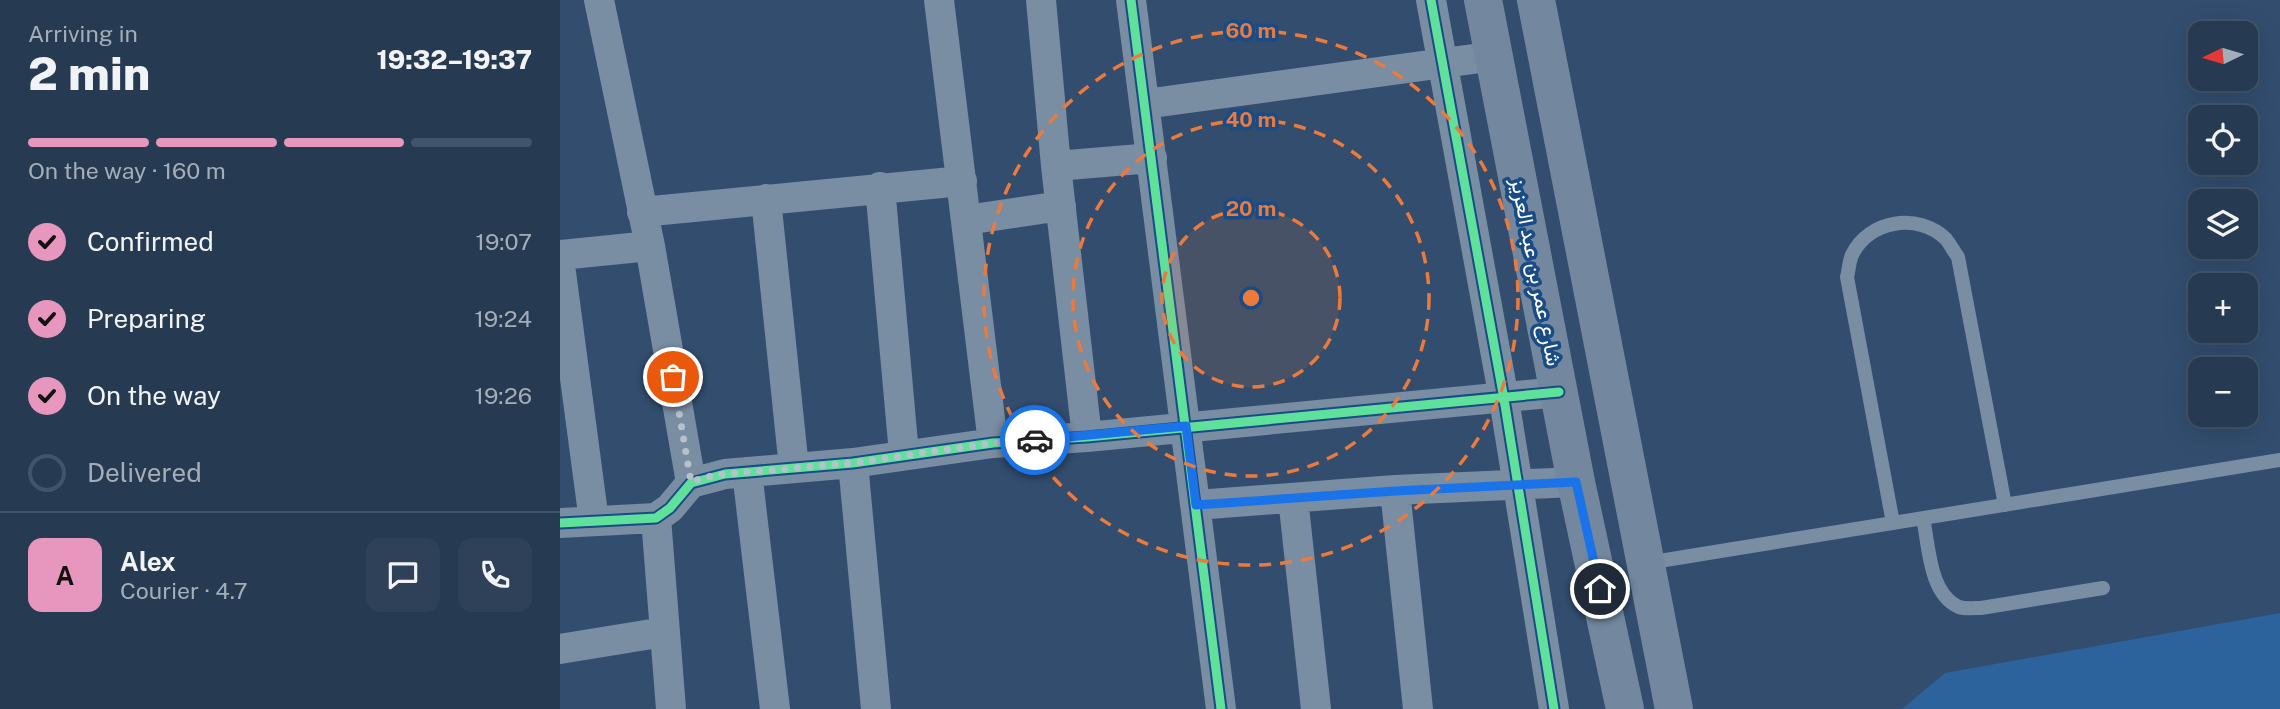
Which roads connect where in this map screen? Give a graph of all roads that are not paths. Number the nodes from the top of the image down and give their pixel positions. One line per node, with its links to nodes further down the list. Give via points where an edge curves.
1 (599, 0): 17 (street)
2 (939, 0): 13 (street)
3 (1041, 0): 12 (street)
4 (1431, 0): 9 (street)
5 (1483, 0): 8 (main road, شارع عمر بن عبد العزيز)
6 (1536, 0): 45 (main road)
7 (1140, 1): 10 (street)
8 (1495, 55): 9 (street); 23 (main road, شارع عمر بن عبد العزيز)
9 (1443, 64): 10 (street); 24 (street)
10 (1145, 104): 11 (street)
11 (1152, 158): 12 (street); 25 (street)
12 (1056, 166): 16 (street)
13 (962, 181): 14 (street); 18 (street)
14 (880, 187): 15 (street); 28 (street)
15 (766, 199): 17 (street); 31 (street)
16 (1061, 206): 18 (street); 26 (street)
17 (642, 212): 19 (street)
18 (966, 220): 27 (street)
19 (650, 246): 20 (street); 33 (street)
20 (560, 255)
21 (560, 265): 22 (street)
22 (563, 303): 42 (street)
23 (1559, 392): 24 (street); 34 (main road, شارع عمر بن عبد العزيز)
24 (1504, 399): 25 (street); 35 (street)
25 (1186, 426): 26 (street); 38 (street)
26 (1087, 437): 27 (street)
27 (993, 443): 28 (street)
28 (904, 454): 30 (street)
29 (2280, 460): 39 (lane)
30 (853, 463): 31 (street); 51 (street)
31 (794, 468): 32 (street)
32 (747, 472): 33 (street); 50 (street)
33 (691, 482): 40 (street)
34 (1576, 482): 35 (street); 56 (main road, شارع عمر بن عبد العزيز)
35 (1518, 484): 36 (street); 55 (street)
36 (1395, 491): 37 (street); 54 (street)
37 (1293, 498): 38 (street); 53 (street)
38 (1196, 505): 52 (street)
39 (2004, 505): 41 (lane); 44 (lane, via 1958,257 1946,239 1927,226 1905,222 1884,226 1865,237 1852,255 1847,276)
40 (656, 518): 42 (street); 47 (street)
41 (1923, 518): 44 (lane); 46 (lane, via 1935,578 1944,597 1961,608)
42 (594, 521): 43 (street)
43 (560, 523)
44 (1893, 523): 45 (lane)
45 (1646, 564): 57 (main road)
46 (2104, 588)
47 (664, 632): 48 (street); 49 (street)
48 (560, 649)
49 (671, 709)
50 (775, 709)
51 (876, 709)
52 (1221, 709)
53 (1316, 709)
54 (1418, 709)
55 (1554, 709)
56 (1625, 709)
57 (1674, 709)

